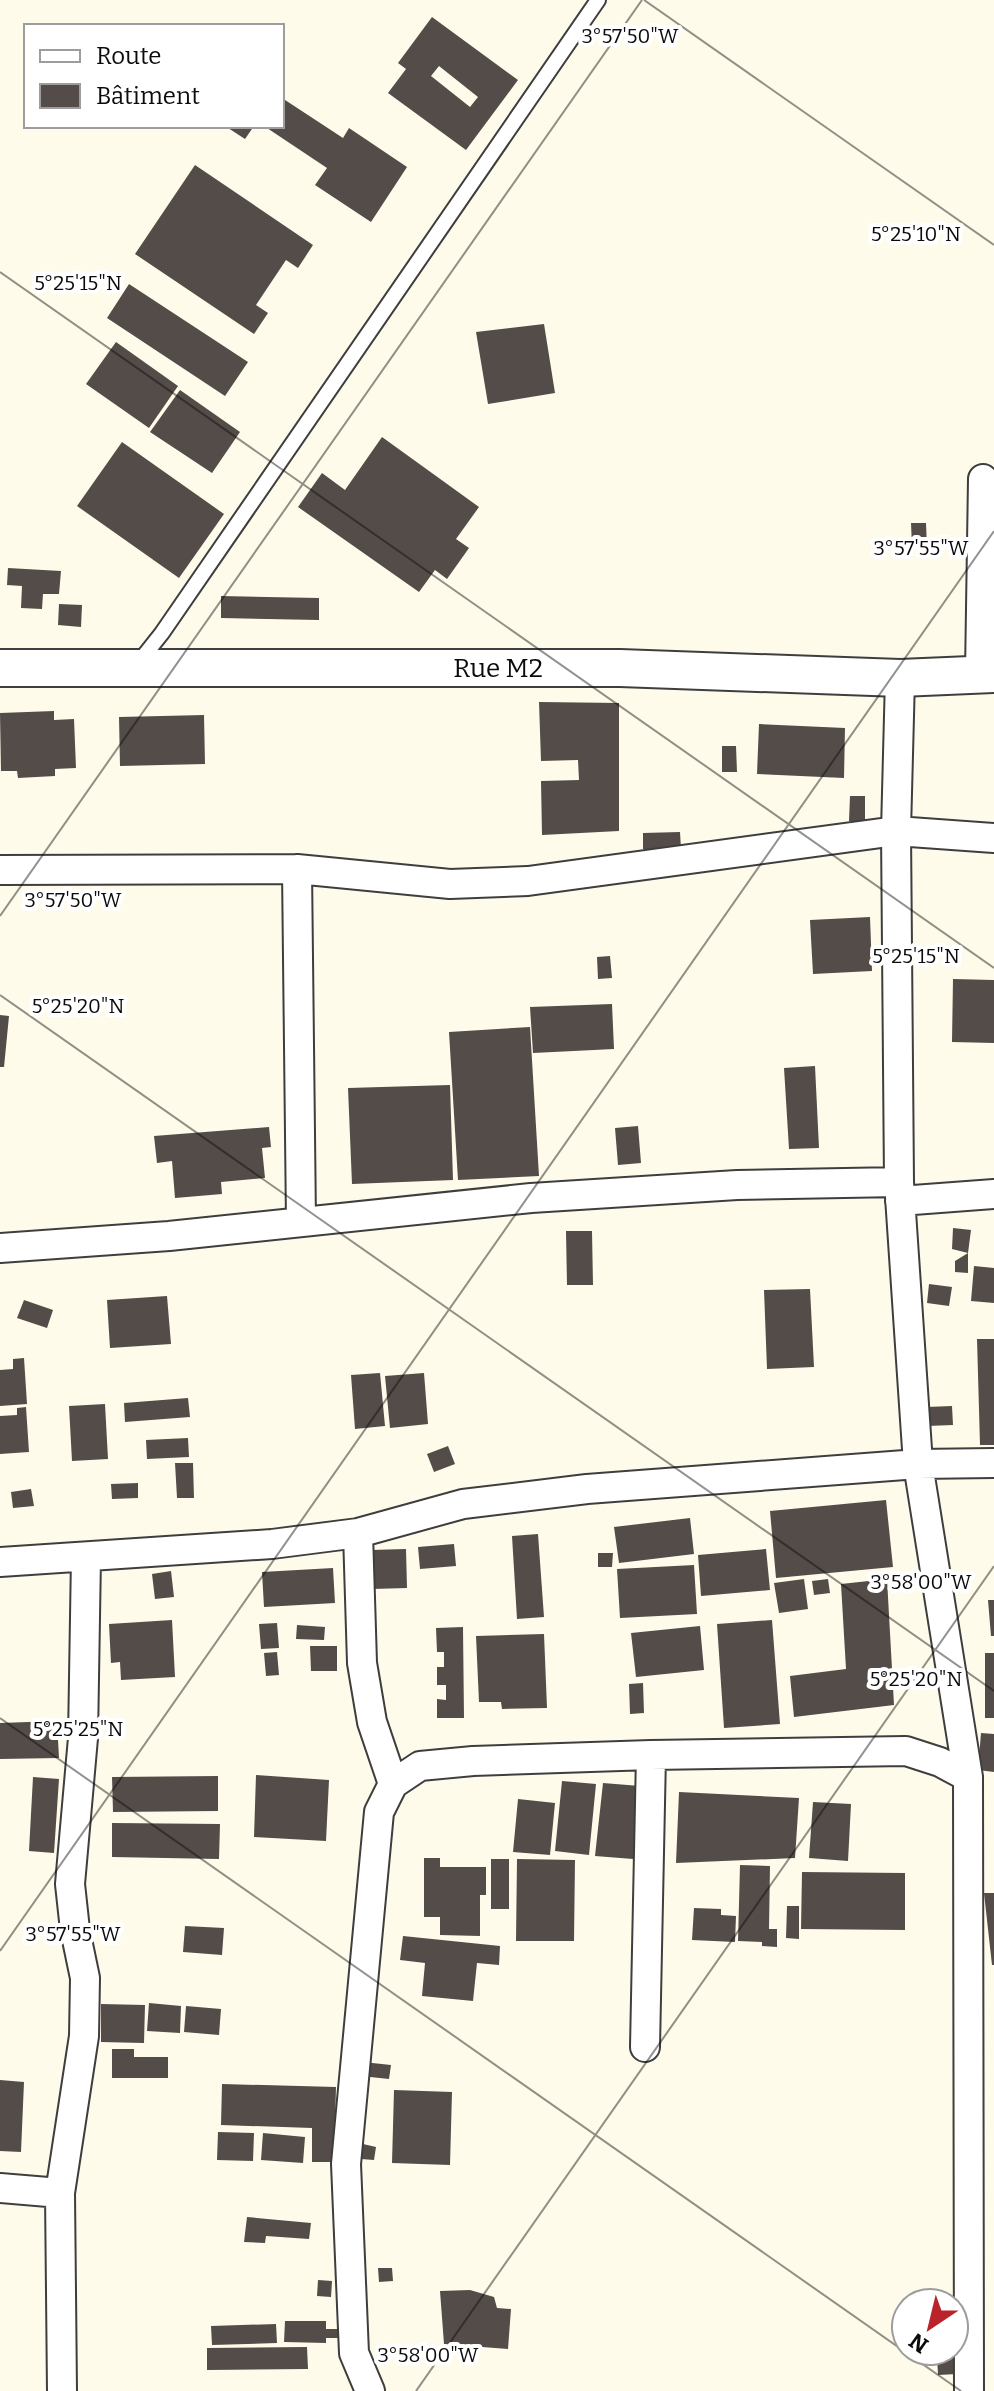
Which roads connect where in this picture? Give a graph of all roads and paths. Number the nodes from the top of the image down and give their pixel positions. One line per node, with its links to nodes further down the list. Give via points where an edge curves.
1 (598, 0): 3 (lane)
2 (983, 479): 5 (street)
3 (136, 666): 4 (street, Rue M2); 6 (street, Rue M2, via 620,668)
4 (0, 668)
5 (987, 674): 6 (street, Rue M2)
6 (900, 678): 7 (street)
7 (896, 831): 8 (street); 9 (street, via 528,881 450,884); 11 (street)
8 (994, 838)
9 (297, 869): 10 (street); 13 (street)
10 (0, 870)
11 (899, 1191): 12 (street); 13 (street, via 737,1185 531,1198); 16 (street)
12 (994, 1194)
13 (301, 1222): 14 (street)
14 (0, 1248)
15 (994, 1463): 16 (street)
16 (918, 1464): 17 (street, via 479,1502); 21 (street)
17 (358, 1533): 18 (street); 22 (street, via 362,1663 372,1722)
18 (86, 1557): 19 (street); 27 (street, via 83,1738 70,1884 85,1978 84,2036)
19 (0, 1562)
20 (651, 1755): 21 (street, via 906,1751); 22 (street, via 420,1766); 24 (street)
21 (968, 1777): 25 (street)
22 (393, 1784): 29 (street, via 379,1812 346,2164 354,2353)
23 (994, 2036): 25 (street)
24 (645, 2047)
25 (968, 2048): 30 (street)
26 (0, 2188): 27 (street)
27 (60, 2193): 28 (street)
28 (62, 2391)
29 (370, 2391)
30 (969, 2391)

